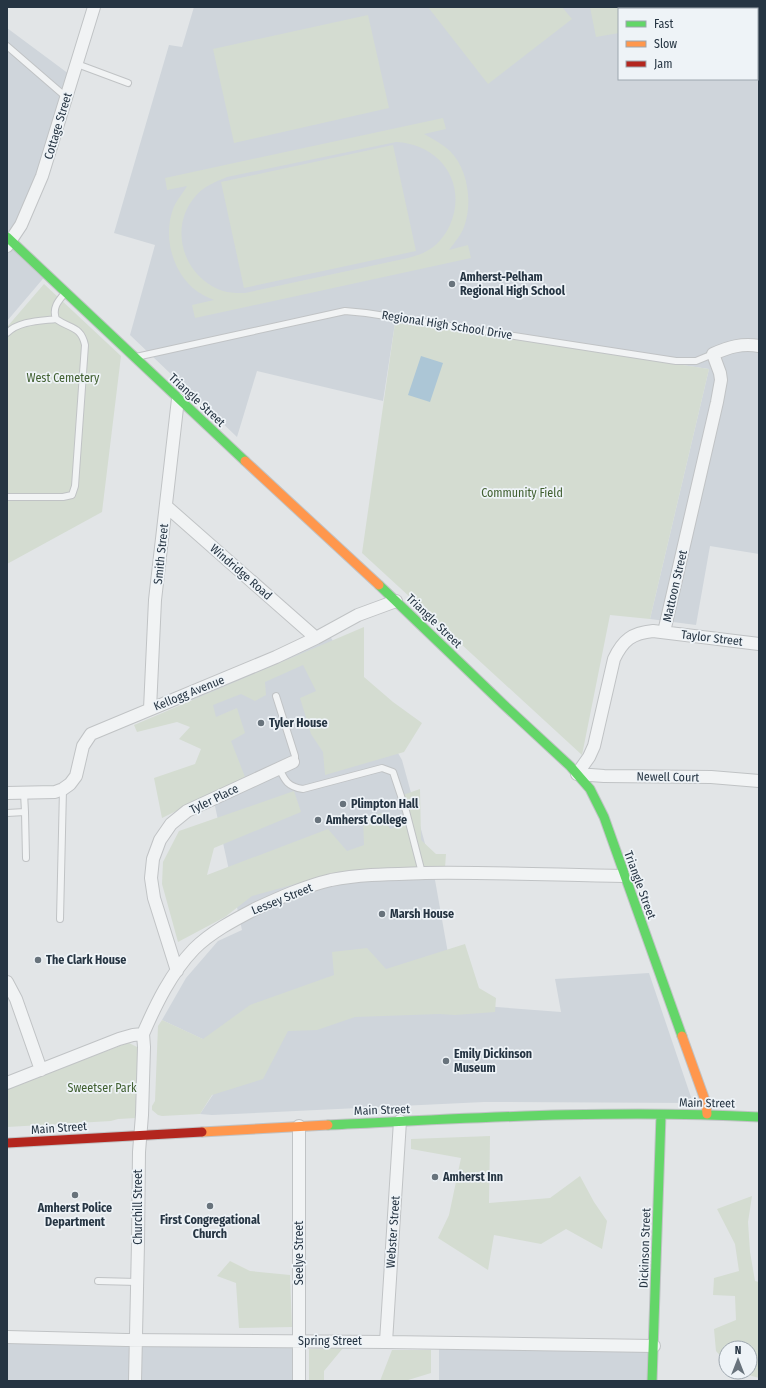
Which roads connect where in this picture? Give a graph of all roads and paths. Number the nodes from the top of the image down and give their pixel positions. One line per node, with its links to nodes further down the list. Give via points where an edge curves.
1 (94, 7): 3 (street, Cottage Street)
2 (7, 46): 5 (lane)
3 (77, 64): 4 (lane); 5 (street, Cottage Street)
4 (128, 83)
5 (66, 98): 6 (street, Cottage Street, via 42,176 21,225)
6 (8, 241): 7 (main road, Triangle Street)
7 (65, 292): 8 (lane, via 57,303); 12 (main road, Triangle Street)
8 (56, 319): 9 (lane, via 24,324); 14 (lane, via 79,331 85,345 75,486 72,495)
9 (7, 333)
10 (759, 346): 11 (street, Regional High School Drive, via 742,344)
11 (712, 354): 12 (lane, Regional High School Drive, via 696,361 676,361 345,311); 17 (street, Mattoon Street, via 720,373 717,402)
12 (135, 358): 13 (main road, Triangle Street)
13 (178, 399): 15 (street, Smith Street); 16 (main road, Triangle Street)
14 (7, 497)
15 (166, 506): 18 (street, Windridge Road); 21 (street, Smith Street, via 156,600)
16 (396, 602): 18 (street, Kellogg Avenue, via 358,615); 24 (main road, Triangle Street)
17 (664, 632): 19 (street, Taylor Street); 24 (street, Mattoon Street, via 638,633 618,649 594,746)
18 (316, 638): 21 (street, Kellogg Avenue)
19 (759, 644)
20 (276, 696): 22 (lane, Tyler Place, via 295,756)
21 (150, 709): 26 (street, Kellogg Avenue, via 91,734 82,746 76,776)
22 (293, 762): 23 (street, Tyler Place)
23 (279, 768): 32 (lane, via 285,781 294,788 303,789 382,768 393,772); 35 (street, Tyler Place, via 187,811 171,824 160,840 153,859 151,878 154,898)
24 (577, 774): 25 (street, Newell Court, via 711,777); 33 (main road, Triangle Street, via 590,789 604,817)
25 (759, 781)
26 (63, 789): 28 (street, via 55,792); 34 (lane)
27 (7, 793): 28 (street)
28 (24, 793): 29 (lane)
29 (25, 812): 30 (lane); 31 (lane)
30 (7, 813)
31 (26, 858)
32 (422, 873): 33 (street, Lessey Street); 35 (street, Lessey Street, via 353,876 330,880 298,891 246,914 224,927 194,949)
33 (624, 876): 40 (main road, Triangle Street, via 706,1103)
34 (60, 919)
35 (177, 971): 37 (street, Lessey Street)
36 (7, 982): 38 (street, via 16,999)
37 (143, 1034): 38 (street, via 133,1035); 45 (street, Churchill Street)
38 (40, 1070): 39 (street)
39 (8, 1078)
40 (707, 1114): 41 (main road, Main Street); 42 (main road, Main Street)
41 (661, 1115): 43 (main road, Main Street, via 564,1114); 53 (main road, Dickinson Street)
42 (759, 1117)
43 (400, 1121): 44 (main road, Main Street); 52 (street, Webster Street)
44 (299, 1126): 45 (main road, Main Street); 51 (street, Seelye Street)
45 (140, 1135): 46 (main road, Main Street); 48 (street, Churchill Street)
46 (7, 1143)
47 (98, 1281): 48 (lane)
48 (137, 1282): 50 (street, Churchill Street)
49 (7, 1337): 50 (street, Spring Street)
50 (136, 1340): 51 (street, Spring Street); 54 (street, Churchill Street)
51 (299, 1341): 52 (street, Spring Street); 55 (street, Seelye Street)
52 (386, 1342): 53 (street, Spring Street)
53 (654, 1346): 56 (main road, Dickinson Street)
54 (135, 1381)
55 (299, 1381)
56 (652, 1381)

